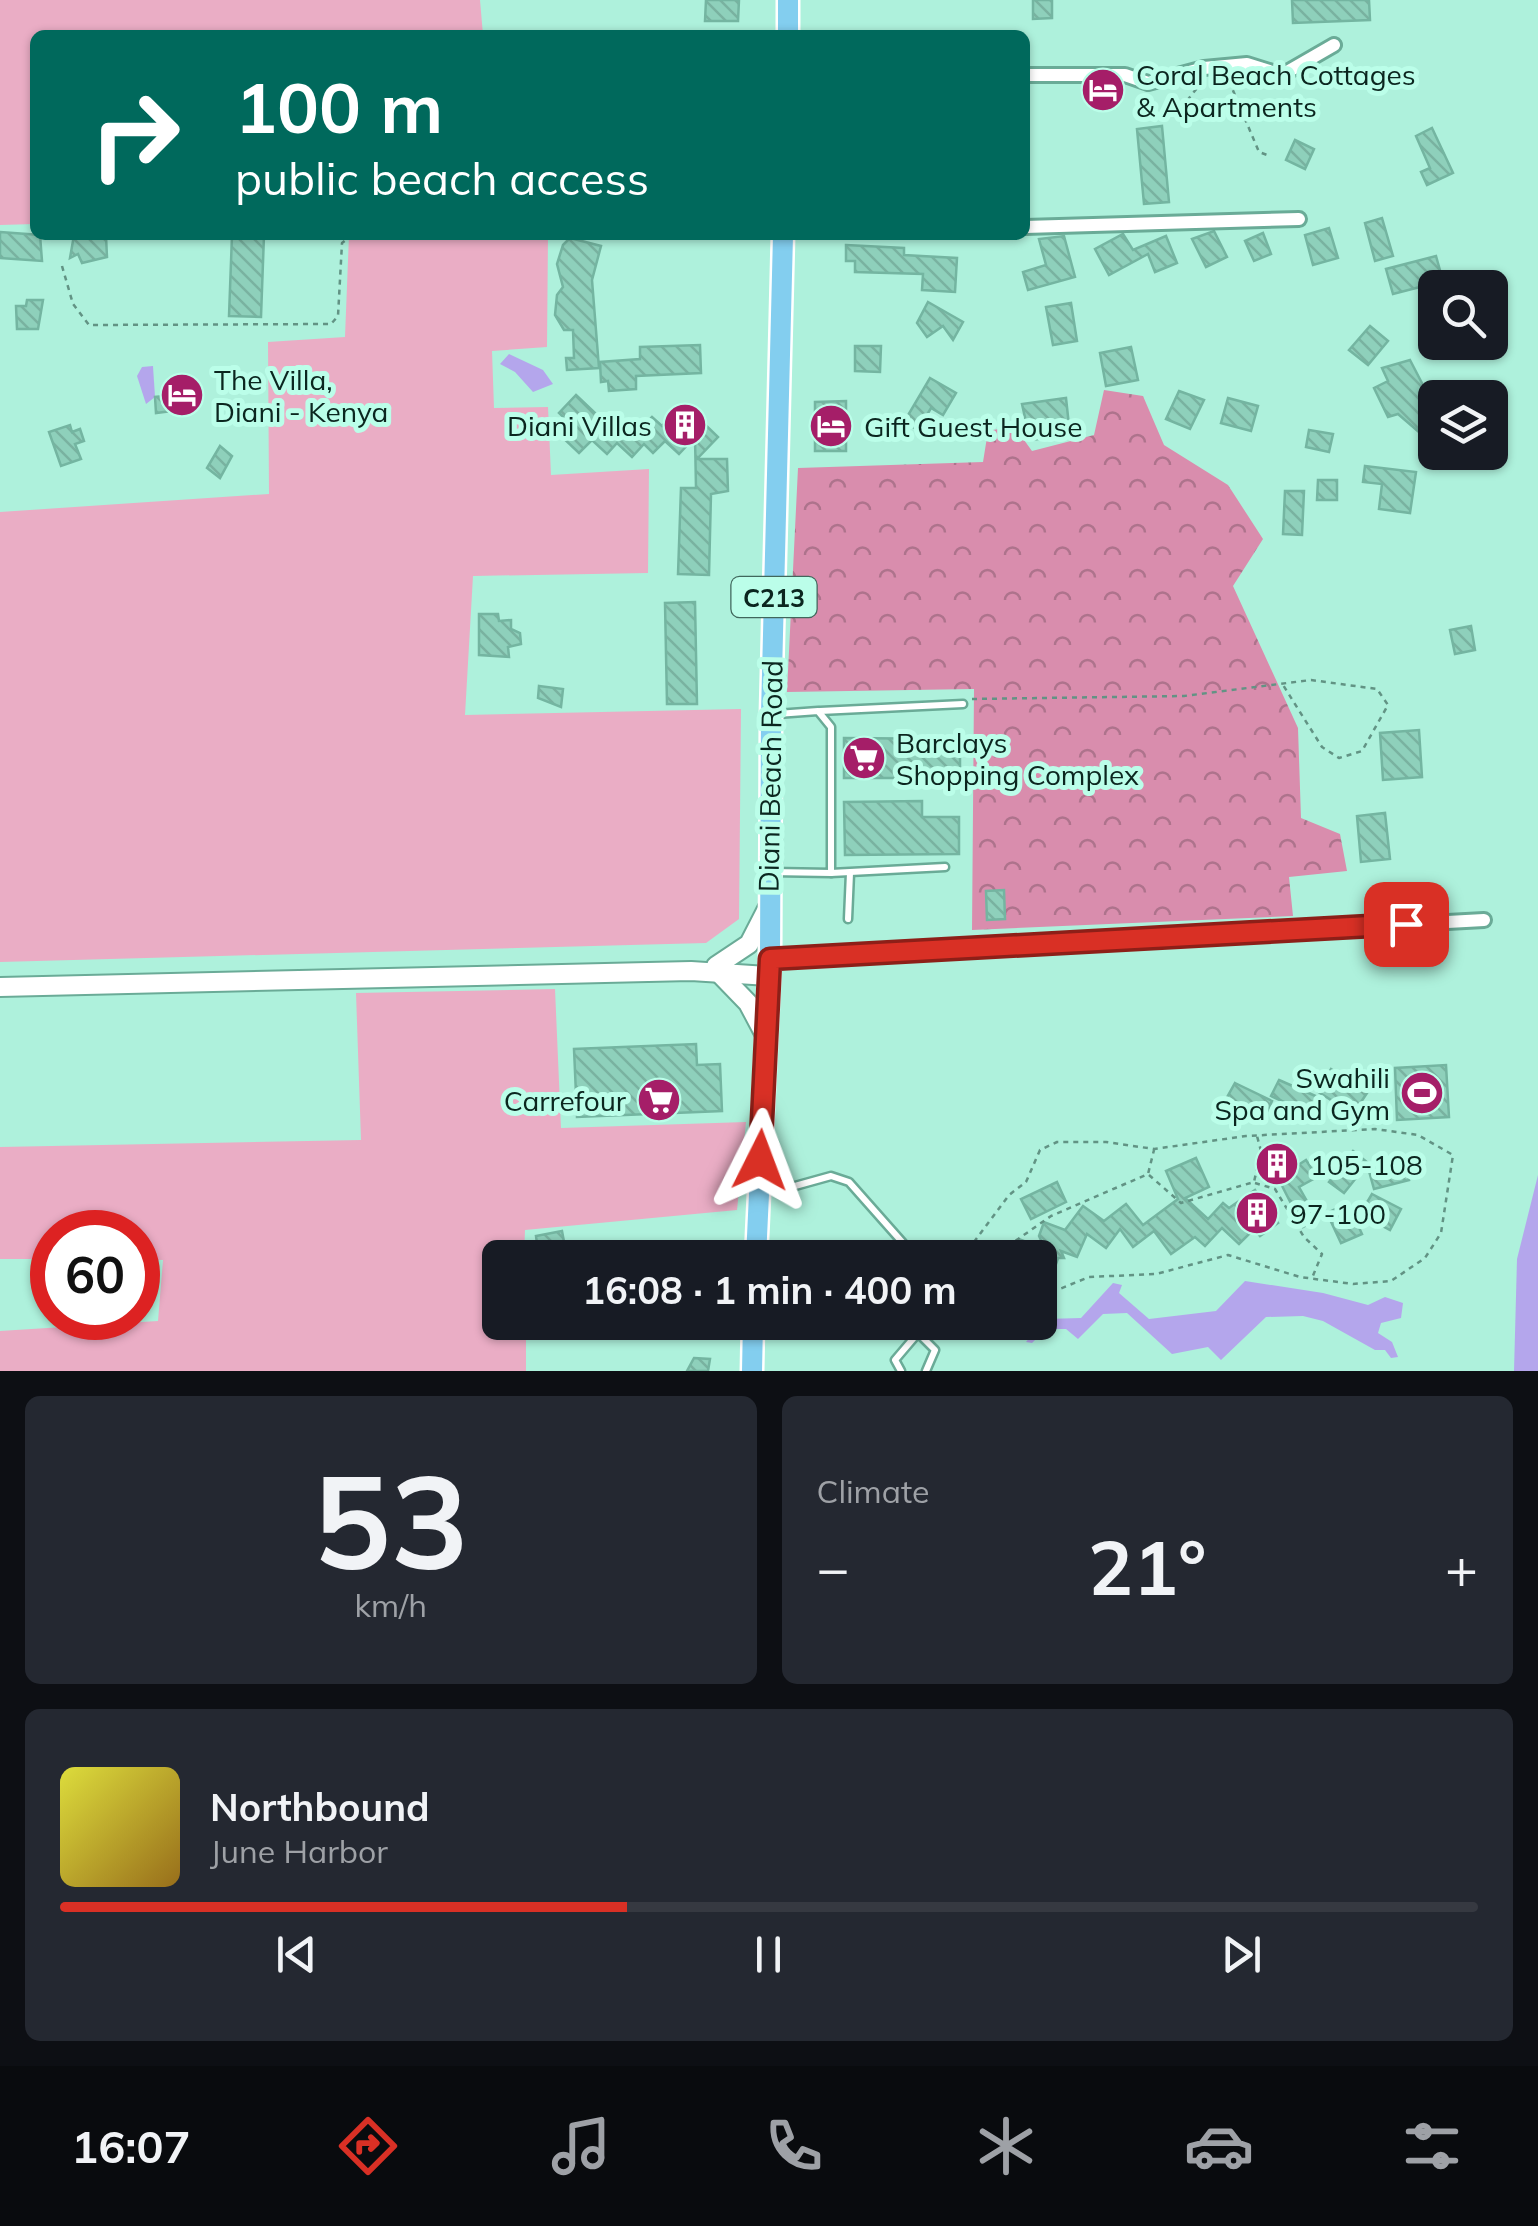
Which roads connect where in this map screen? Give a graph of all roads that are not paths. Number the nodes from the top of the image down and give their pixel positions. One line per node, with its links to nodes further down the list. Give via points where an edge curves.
1 (788, 0): 2 (main road)
2 (788, 30)
3 (1334, 45): 4 (street, via 1282,75 1247,64 1148,82 1125,75)
4 (1030, 75)
5 (1300, 219): 6 (street)
6 (1030, 227)
7 (783, 240): 10 (main road, Diani Beach Road / C213)
8 (965, 702): 9 (lane)
9 (818, 711): 10 (lane); 14 (lane, via 831,727)
10 (770, 714): 12 (main road, Diani Beach Road / C213)
11 (946, 868): 13 (lane)
12 (769, 872): 14 (lane); 15 (main road, Diani Beach Road / C213)
13 (850, 872): 14 (lane); 16 (lane)
14 (831, 873)
15 (768, 904): 18 (main road, Diani Beach Road / C213); 19 (main road, via 748,944)
16 (848, 919)
17 (1484, 920): 18 (street, via 795,960)
18 (769, 968): 19 (main road); 21 (main road, Diani Beach Road / C213)
19 (718, 969): 20 (main road); 21 (main road)
20 (0, 987)
21 (765, 1035): 22 (main road, Diani Beach Road / C213)
22 (758, 1184): 23 (main road, Diani Beach Road / C213); 24 (lane, via 795,1186 831,1176 849,1182)
23 (756, 1240)
24 (900, 1240)
25 (753, 1340): 28 (main road)
26 (912, 1340): 29 (lane, via 896,1360)
27 (925, 1340): 30 (lane, via 935,1350)
28 (752, 1371)
29 (900, 1371)
30 (926, 1371)

